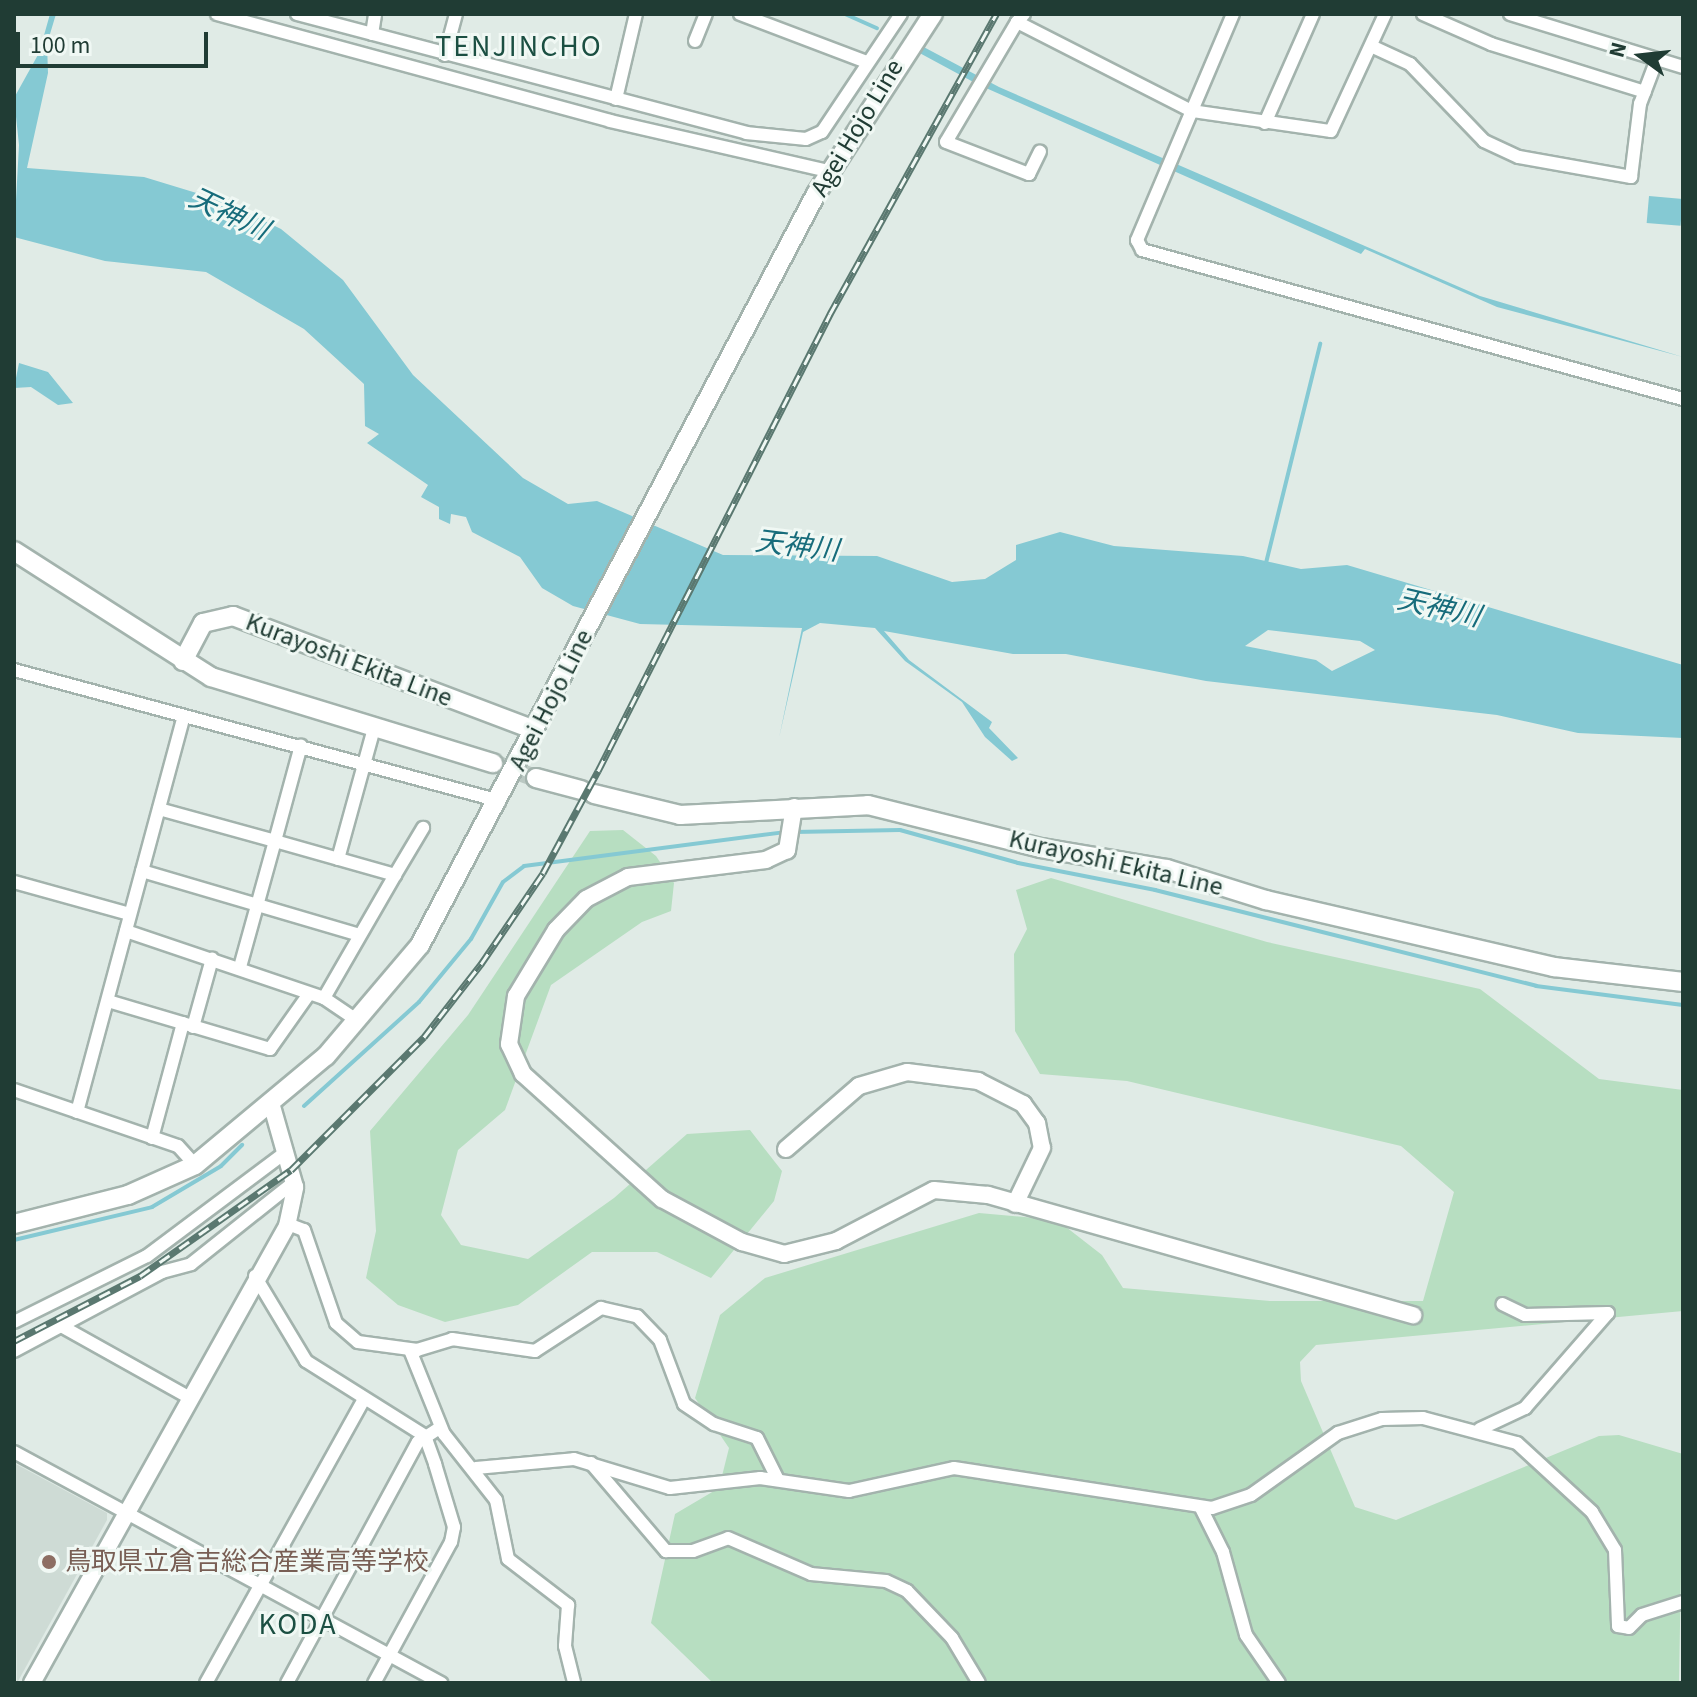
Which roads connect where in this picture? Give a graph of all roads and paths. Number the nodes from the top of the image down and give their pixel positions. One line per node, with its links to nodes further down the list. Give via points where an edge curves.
1 (217, 14): 28 (street, via 610,121)
2 (297, 14): 16 (street)
3 (375, 14): 16 (street)
4 (456, 14): 19 (street)
5 (636, 14): 24 (street)
6 (706, 14): 17 (street)
7 (740, 14): 21 (street)
8 (901, 14): 21 (street)
9 (933, 14): 28 (main road, Agei Hojo Line)
10 (1233, 14): 25 (street)
11 (1313, 14): 26 (street)
12 (1385, 14): 18 (street)
13 (1423, 14): 23 (street, via 1491,44)
14 (1510, 14): 20 (street)
15 (1021, 18): 25 (street); 27 (street, via 946,142 1029,174)
16 (372, 34): 19 (street)
17 (695, 41)
18 (1371, 46): 23 (street, via 1410,64 1484,141 1519,157 1631,177); 26 (street, via 1331,131)
19 (445, 55): 24 (street)
20 (1657, 59): 22 (street); 23 (street)
21 (864, 61): 24 (street, via 822,132 806,139 746,133)
22 (1683, 67)
23 (1645, 92)
24 (616, 99)
25 (1192, 111): 26 (street); 29 (street, via 1137,240 1142,250)
26 (1265, 123)
27 (1040, 151)
28 (829, 171): 34 (main road, Agei Hojo Line)
29 (1683, 399)
30 (14, 551): 31 (main road, Kurayoshi Ekita Line)
31 (183, 661): 34 (main road, Kurayoshi Ekita Line, via 203,623 233,616); 35 (main road, Kurayoshi Ekita Line, via 211,677)
32 (14, 670): 33 (street)
33 (183, 719): 36 (street); 42 (street)
34 (538, 724): 40 (main road, Agei Hojo Line)
35 (374, 728): 37 (street); 38 (main road, Kurayoshi Ekita Line)
36 (301, 745): 37 (street); 44 (street)
37 (365, 760): 40 (street); 45 (street)
38 (493, 763)
39 (536, 778): 41 (main road, Kurayoshi Ekita Line, via 680,815)
40 (500, 801): 59 (main road, Agei Hojo Line, via 441,914)
41 (794, 807): 55 (main road, Kurayoshi Ekita Line, via 868,805 908,812 1544,965); 69 (street, via 787,850 766,860 628,877 586,899 556,930 516,996 509,1044 523,1074 662,1199 742,1242 784,1254 836,1241 934,1190 988,1195)
42 (159, 809): 44 (street); 46 (street)
43 (423, 828): 47 (street)
44 (275, 841): 45 (street); 49 (street)
45 (338, 859): 47 (street)
46 (142, 871): 49 (street); 50 (street)
47 (395, 875): 52 (street)
48 (14, 882): 50 (street)
49 (258, 904): 52 (street); 54 (street)
50 (129, 914): 51 (street)
51 (126, 931): 53 (street); 58 (street)
52 (359, 935): 57 (street)
53 (212, 959): 54 (street); 60 (street)
54 (240, 967): 56 (street)
55 (1683, 982)
56 (309, 994): 57 (street); 60 (street, via 270,1049)
57 (324, 998): 59 (street)
58 (108, 1001): 60 (street); 63 (street)
59 (358, 1021): 62 (main road, Agei Hojo Line)
60 (188, 1025): 64 (street)
61 (14, 1090): 63 (street)
62 (271, 1103): 66 (street); 67 (main road, Agei Hojo Line)
63 (77, 1112): 64 (street)
64 (152, 1138): 67 (street, via 178,1146)
65 (786, 1149): 69 (street, via 859,1086 907,1072 978,1081 1023,1104 1037,1123 1042,1148)
66 (286, 1152): 68 (street); 75 (street, via 147,1256)
67 (195, 1165): 70 (main road, Agei Hojo Line, via 128,1195)
68 (294, 1182): 71 (street); 76 (street, via 191,1264 162,1272)
69 (1015, 1204): 74 (street, via 1175,1243)
70 (14, 1224)
71 (288, 1224): 72 (street); 77 (street, via 304,1230 320,1289 348,1338)
72 (255, 1276): 79 (street); 80 (street, via 306,1361)
73 (1502, 1304): 82 (street, via 1525,1315 1608,1313 1525,1408)
74 (1413, 1315)
75 (14, 1322)
76 (63, 1327): 78 (street); 79 (street)
77 (410, 1350): 81 (street); 87 (street, via 452,1339 535,1351 613,1306 651,1326 684,1404 714,1424 757,1438)
78 (14, 1351)
79 (190, 1398): 89 (street)
80 (364, 1399): 83 (street); 90 (street)
81 (441, 1427): 83 (street); 86 (street)
82 (1477, 1430): 88 (street, via 1413,1418 1361,1424 1338,1433 1251,1495); 91 (street, via 1517,1443 1603,1525 1615,1550 1618,1626 1629,1628 1642,1615)
83 (425, 1436): 92 (street); 93 (street, via 454,1527)
84 (14, 1452): 89 (street)
85 (590, 1462): 86 (street, via 528,1459); 87 (street, via 670,1488); 100 (street, via 666,1551 693,1551 728,1538 811,1574 886,1581 907,1591 952,1638)
86 (476, 1468): 99 (street, via 496,1500 508,1559 568,1605 565,1646)
87 (778, 1480): 88 (street, via 849,1491 954,1468)
88 (1201, 1508): 101 (street, via 1223,1552 1246,1635)
89 (126, 1513): 90 (street); 94 (street)
90 (259, 1587): 92 (street); 95 (street)
91 (1683, 1602)
92 (321, 1622): 93 (street); 96 (street)
93 (387, 1658): 97 (street); 98 (street)
94 (32, 1683)
95 (206, 1683)
96 (287, 1683)
97 (374, 1683)
98 (442, 1683)
99 (574, 1683)
100 (979, 1683)
101 (1279, 1683)

